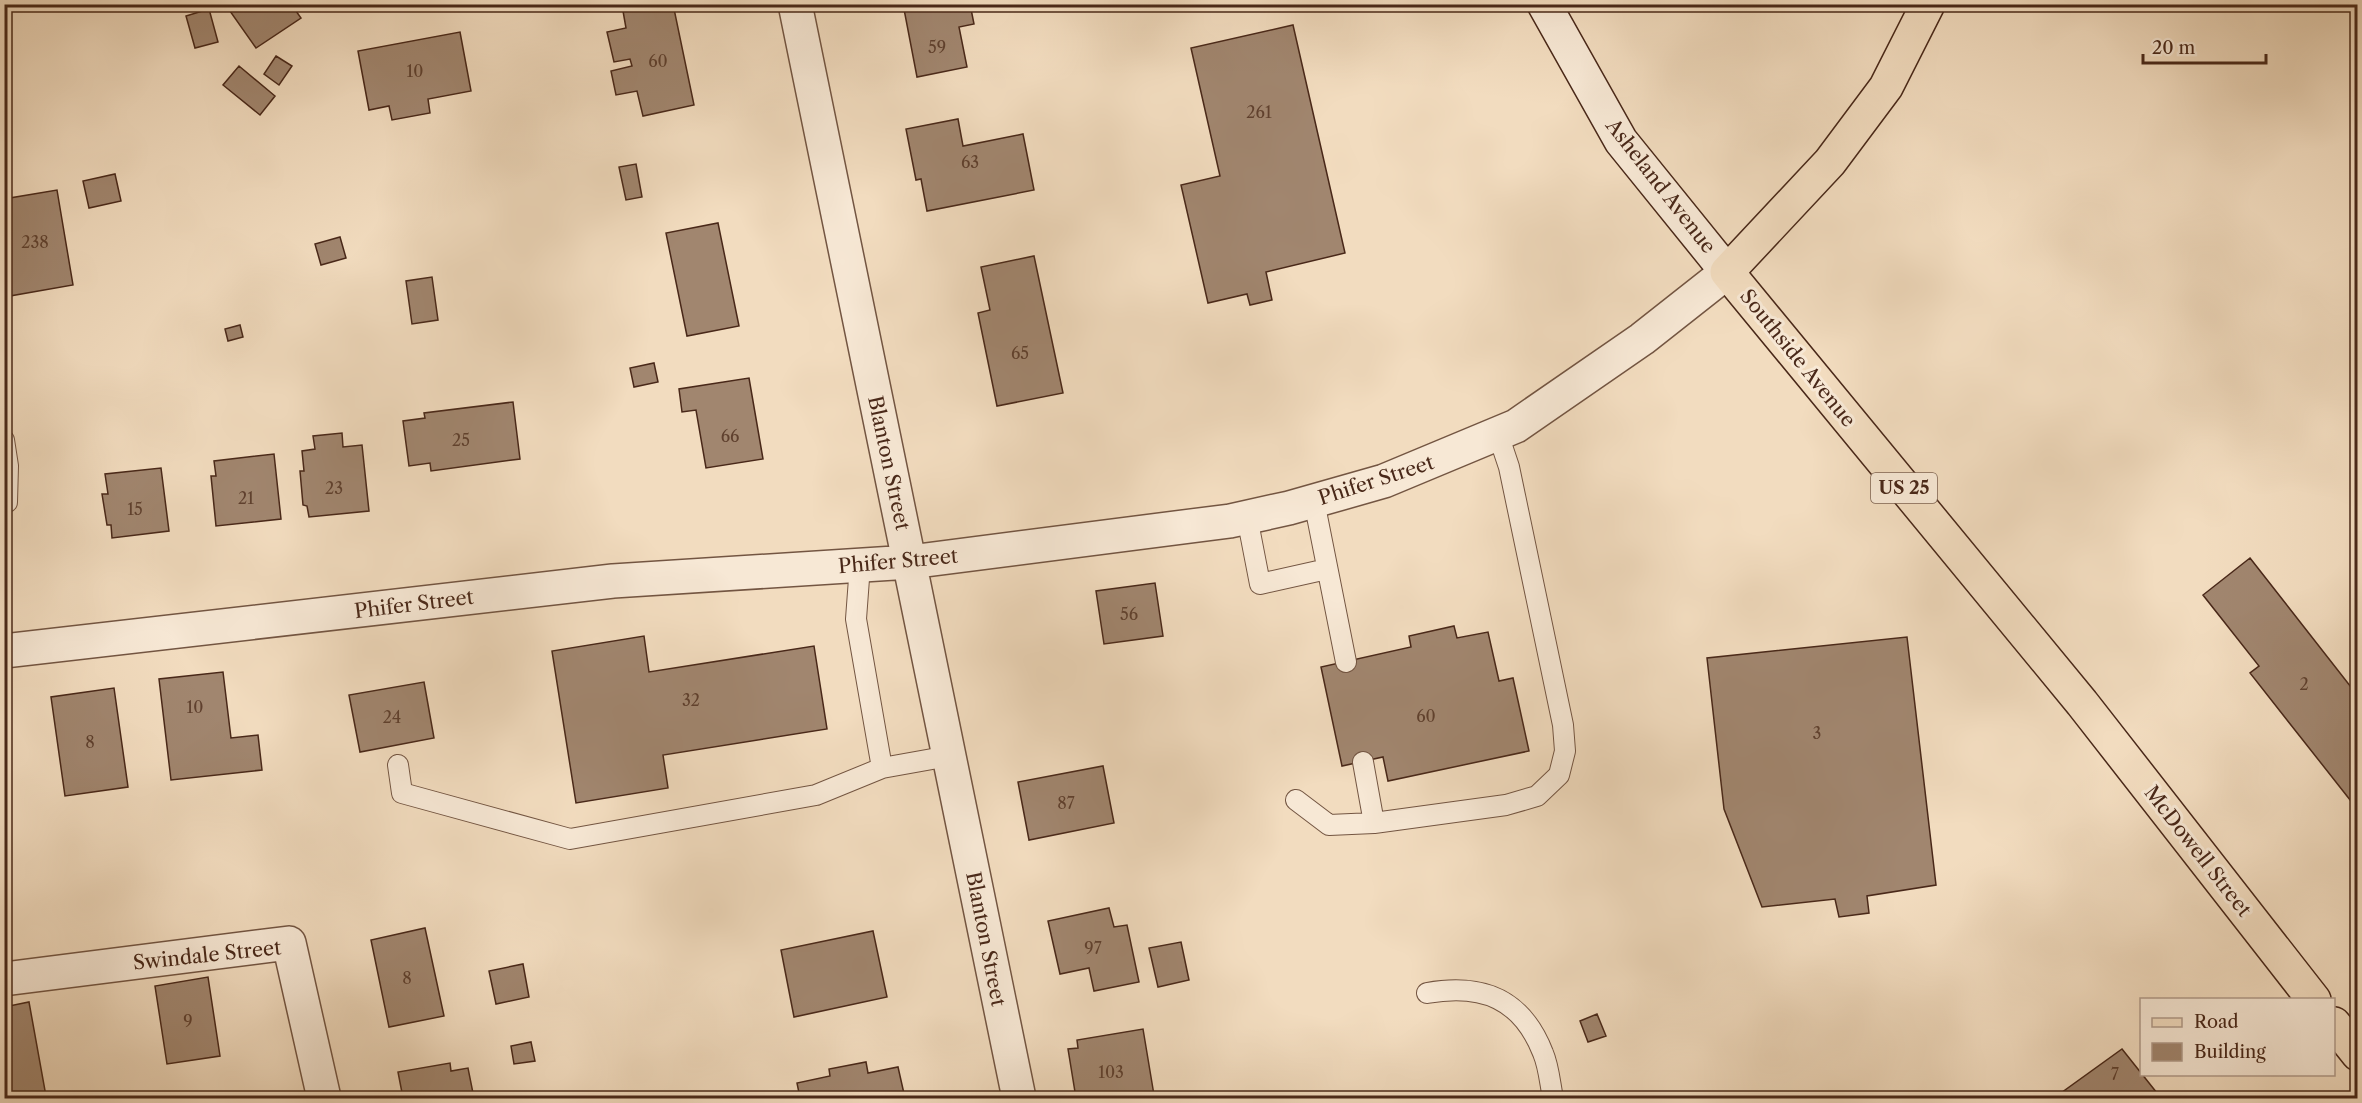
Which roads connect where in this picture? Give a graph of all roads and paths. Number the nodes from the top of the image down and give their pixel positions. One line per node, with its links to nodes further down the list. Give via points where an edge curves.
1 (795, 4): 10 (street, Blanton Street)
2 (1544, 4): 4 (street, Asheland Avenue, via 1621,141)
3 (1928, 4): 4 (main road, Southside Avenue, via 1886,87 1830,162)
4 (1727, 272): 5 (street, Phifer Street, via 1642,339 1516,426); 15 (main road, Southside Avenue / US 25)
5 (1498, 434): 7 (street, Phifer Street, via 1384,482); 21 (lane, via 1509,467 1563,725 1565,751 1559,775 1537,796 1506,806)
6 (4, 440): 8 (lane, via 8,466)
7 (1314, 501): 9 (street, Phifer Street); 12 (lane)
8 (4, 503)
9 (1247, 517): 10 (street, Phifer Street); 12 (lane, via 1260,584)
10 (910, 562): 11 (street, Phifer Street); 16 (street, Blanton Street)
11 (860, 566): 13 (street, Phifer Street, via 613,581); 19 (lane, via 856,619)
12 (1327, 569): 14 (lane)
13 (4, 651)
14 (1346, 662)
15 (2082, 703): 24 (main road, McDowell Street / US 25)
16 (949, 756): 19 (lane); 28 (street, Blanton Street)
17 (1363, 762): 21 (lane)
18 (398, 765): 19 (lane, via 402,793 570,839 816,795)
19 (882, 768)
20 (1296, 800): 21 (lane, via 1329,825)
21 (1374, 823)
22 (4, 979): 27 (street, Swindale Street, via 289,944)
23 (1427, 993): 29 (lane, via 1481,992 1504,1000 1527,1020 1544,1054)
24 (2313, 998)
25 (2335, 1025): 26 (main road)
26 (2358, 1054)
27 (324, 1098)
28 (1019, 1098)
29 (1553, 1098)

